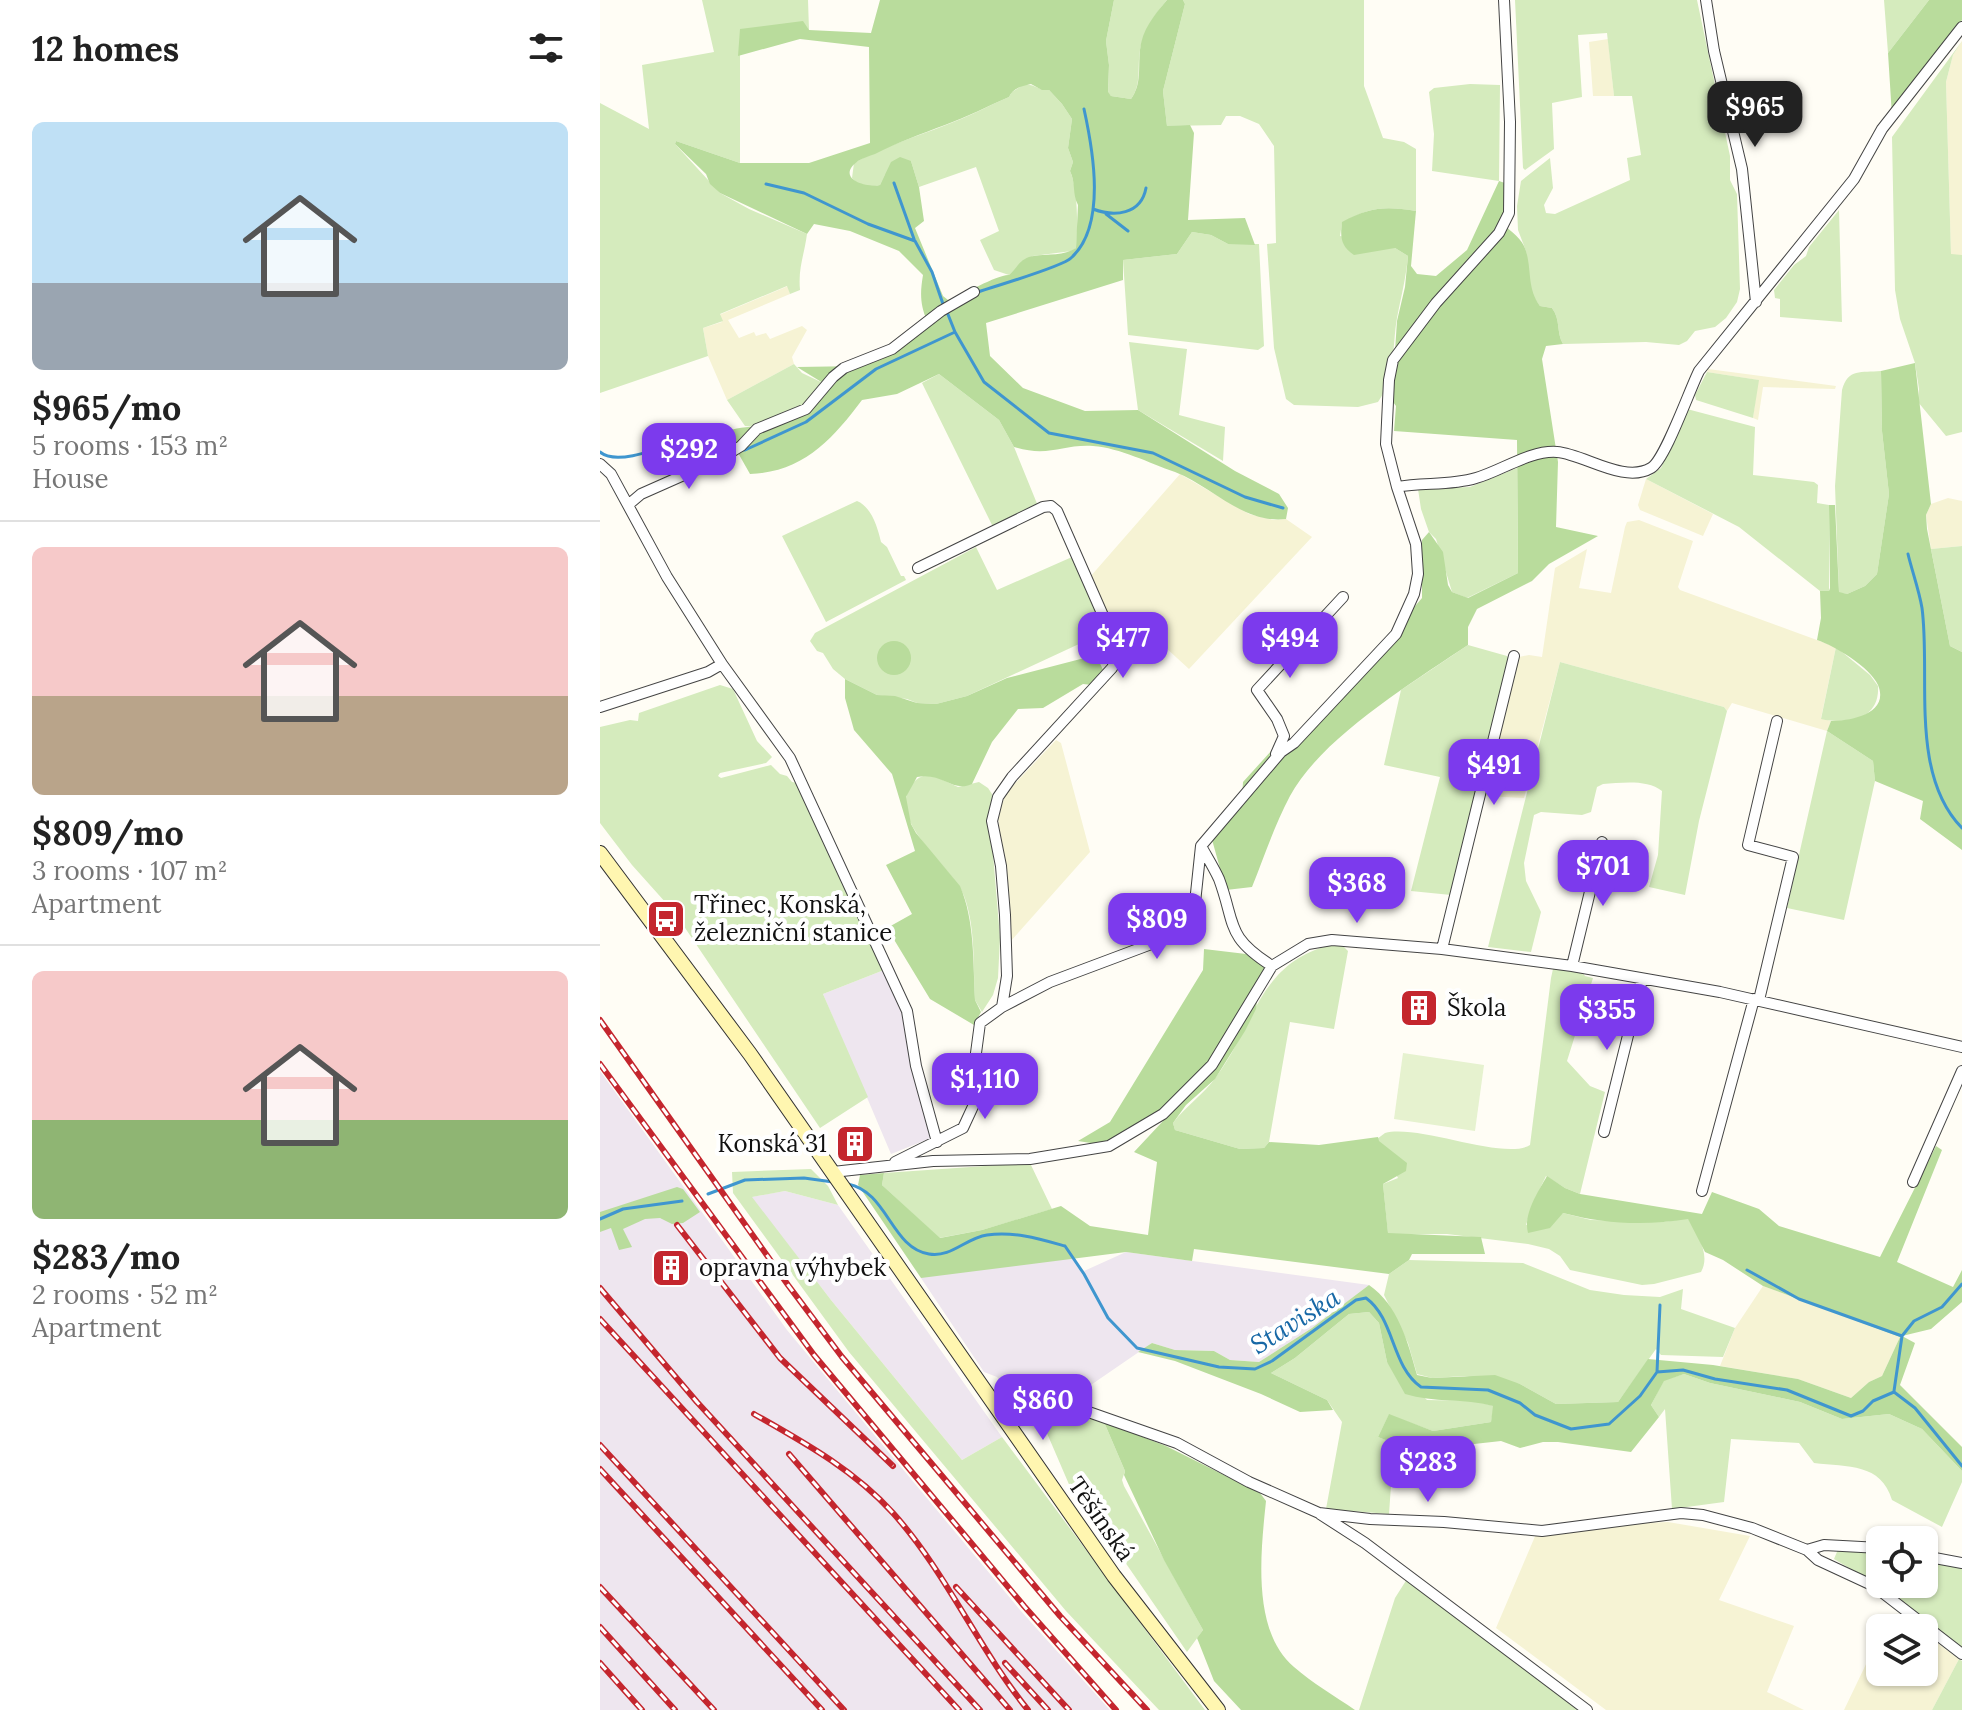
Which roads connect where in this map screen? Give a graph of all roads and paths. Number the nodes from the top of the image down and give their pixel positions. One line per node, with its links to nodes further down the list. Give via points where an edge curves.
1 (1504, 0): 7 (street, via 1509,213 1499,233 1393,360 1386,444)
2 (1706, 0): 5 (street, via 1742,169)
3 (1962, 27): 5 (street, via 1882,129 1854,179)
4 (974, 292): 8 (street, via 892,349 844,368 806,409 757,429 737,450)
5 (1756, 302): 7 (street, via 1699,371 1662,458 1652,468 1637,473 1557,452 1474,479)
6 (600, 464): 8 (street)
7 (1397, 487): 15 (street, via 1416,544 1414,594 1396,634)
8 (628, 505): 12 (street)
9 (918, 568): 24 (street, via 1051,506 1116,645 1112,668 998,797 992,821 1001,866 1007,976)
10 (1343, 597): 15 (street, via 1257,690 1284,736)
11 (1514, 656): 19 (street)
12 (722, 664): 13 (street); 28 (street, via 790,758 907,1011)
13 (600, 707)
14 (1777, 721): 23 (street, via 1748,845 1793,857)
15 (1275, 760): 17 (street)
16 (1602, 842): 21 (street)
17 (1201, 846): 20 (street, via 1240,941); 24 (street, via 1194,912 1178,934 1050,982)
18 (600, 853): 30 (main road, Těšínská)
19 (1442, 949): 20 (street, via 1332,940 1308,944); 21 (street)
20 (1272, 966): 29 (street, via 1212,1065 1163,1114 1109,1146 1030,1159)
21 (1572, 966): 22 (street)
22 (1642, 979): 23 (street); 27 (street)
23 (1757, 1000): 25 (street); 32 (street)
24 (1002, 1007): 28 (street, via 980,1023 976,1100 963,1128)
25 (1962, 1047)
26 (1962, 1071): 31 (street)
27 (1604, 1132)
28 (937, 1142): 29 (street)
29 (890, 1165): 30 (street)
30 (833, 1172): 33 (main road, Těšínská)
31 (1913, 1182)
32 (1702, 1191)
33 (998, 1411): 34 (street, via 1035,1398 1060,1402 1177,1443); 40 (main road, Těšínská, via 1114,1576)
34 (1319, 1513): 36 (street, via 1542,1531 1681,1513 1752,1528); 41 (street)
35 (1866, 1547): 36 (street, via 1824,1545)
36 (1807, 1550): 39 (street, via 1874,1586)
37 (1938, 1559): 38 (street)
38 (1962, 1563)
39 (1962, 1654)
40 (1218, 1710)
41 (1587, 1710)

